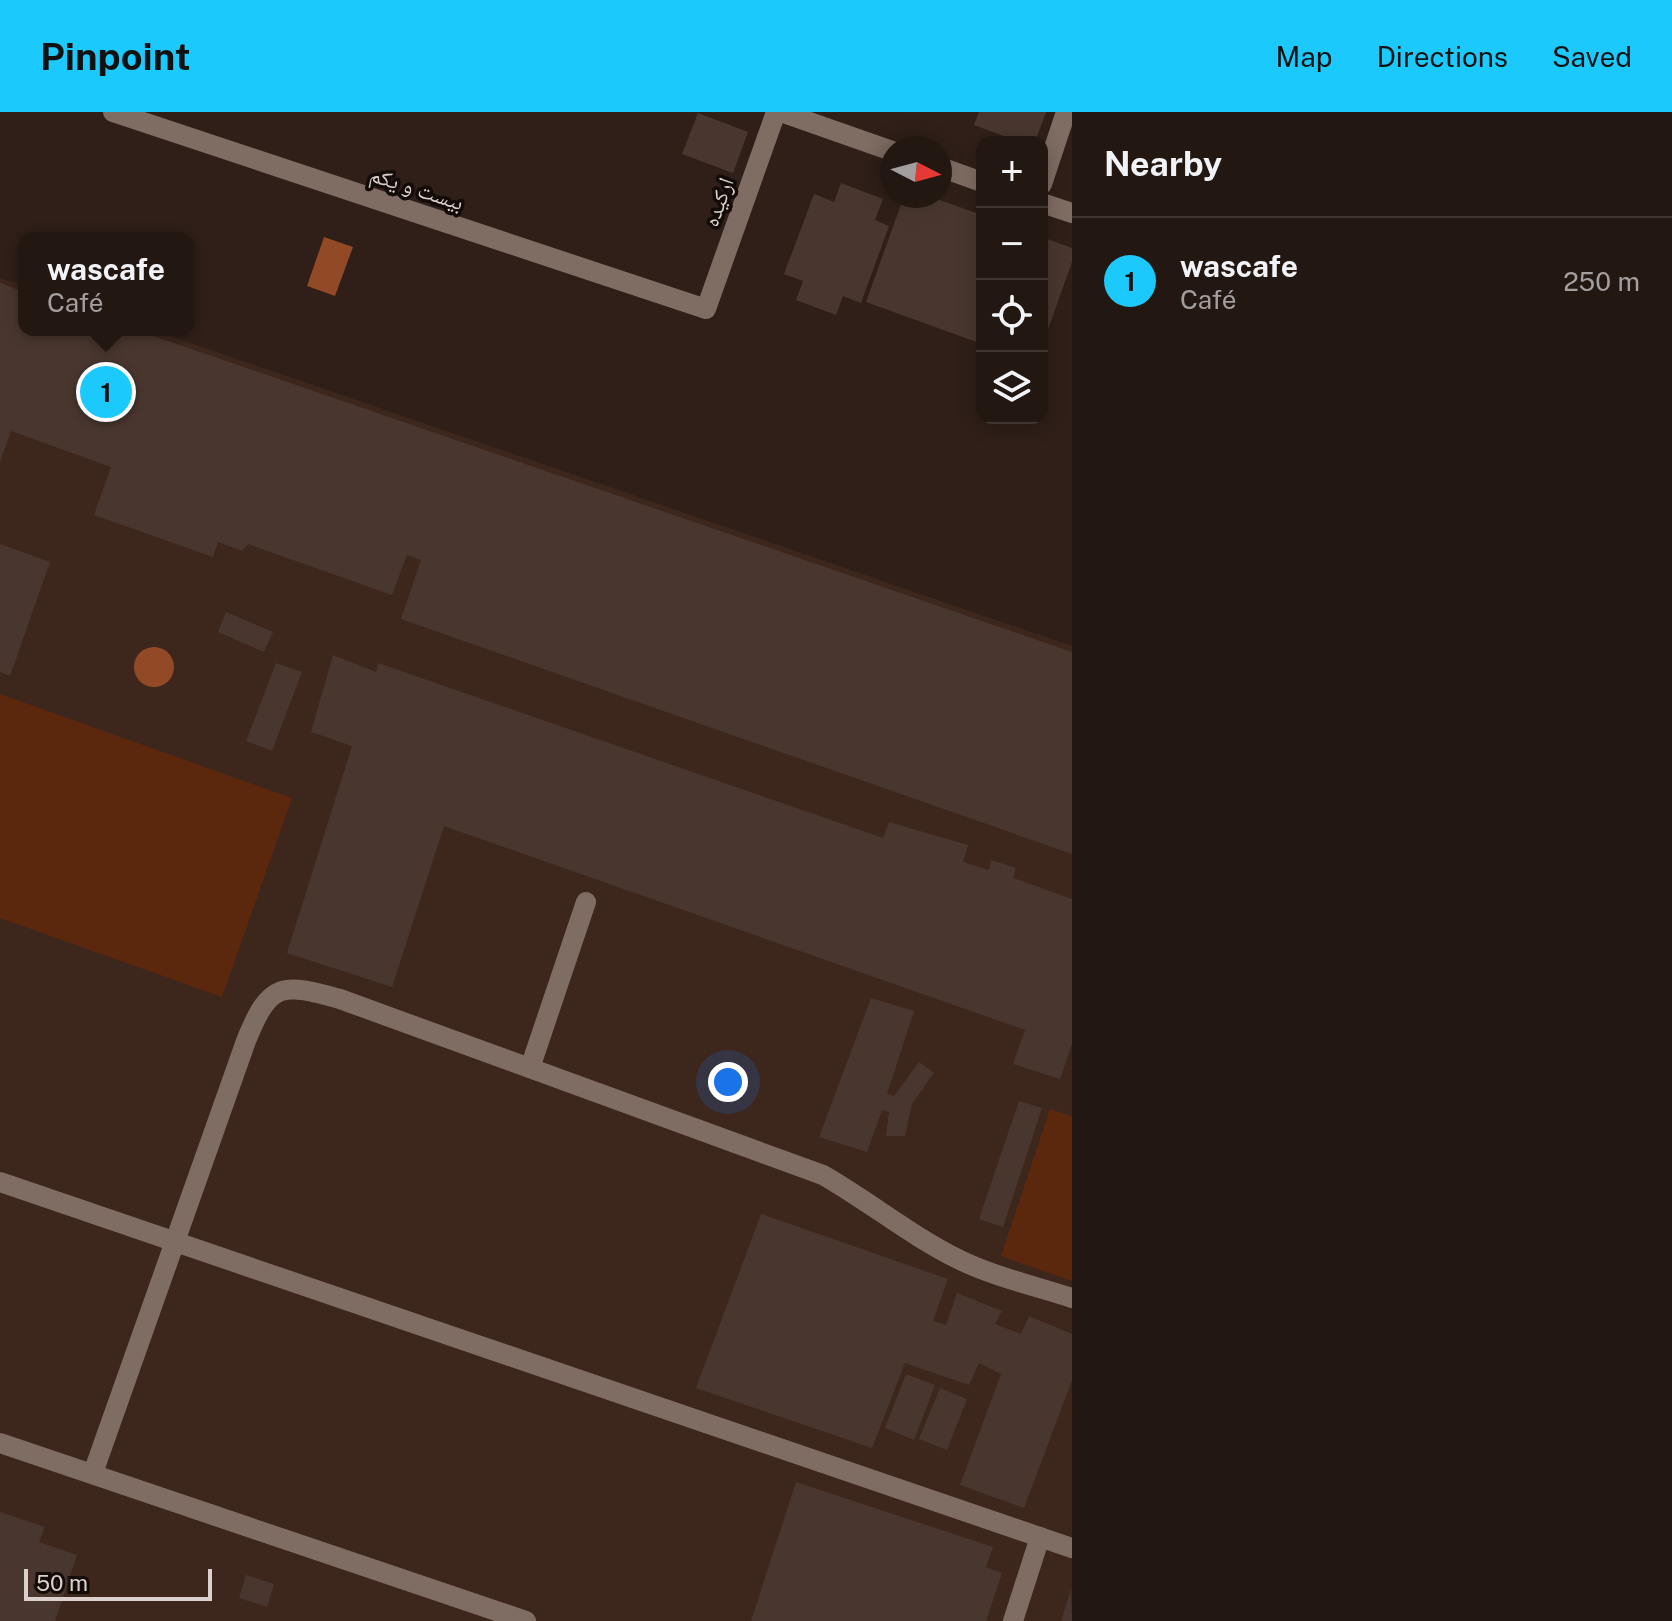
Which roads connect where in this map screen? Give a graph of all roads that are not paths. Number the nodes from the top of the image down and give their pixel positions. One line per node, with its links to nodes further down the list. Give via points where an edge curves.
1 (113, 112): 10 (street, بیست و یکم)
2 (779, 112): 4 (street); 10 (street, ارکیده)
3 (1066, 112): 5 (street)
4 (880, 147)
5 (1048, 166)
6 (952, 171): 7 (street)
7 (976, 180)
8 (1048, 205): 9 (street)
9 (1072, 213)
10 (706, 309)
11 (586, 902): 12 (street)
12 (530, 1068): 14 (street, via 340,999 286,988 259,1010); 15 (street, via 823,1175 963,1261)
13 (0, 1182): 14 (street)
14 (176, 1242): 17 (street); 18 (street)
15 (1072, 1298)
16 (0, 1443): 17 (street)
17 (93, 1473): 20 (street)
18 (1040, 1537): 19 (street); 21 (street)
19 (1071, 1545)
20 (526, 1621)
21 (1013, 1621)

